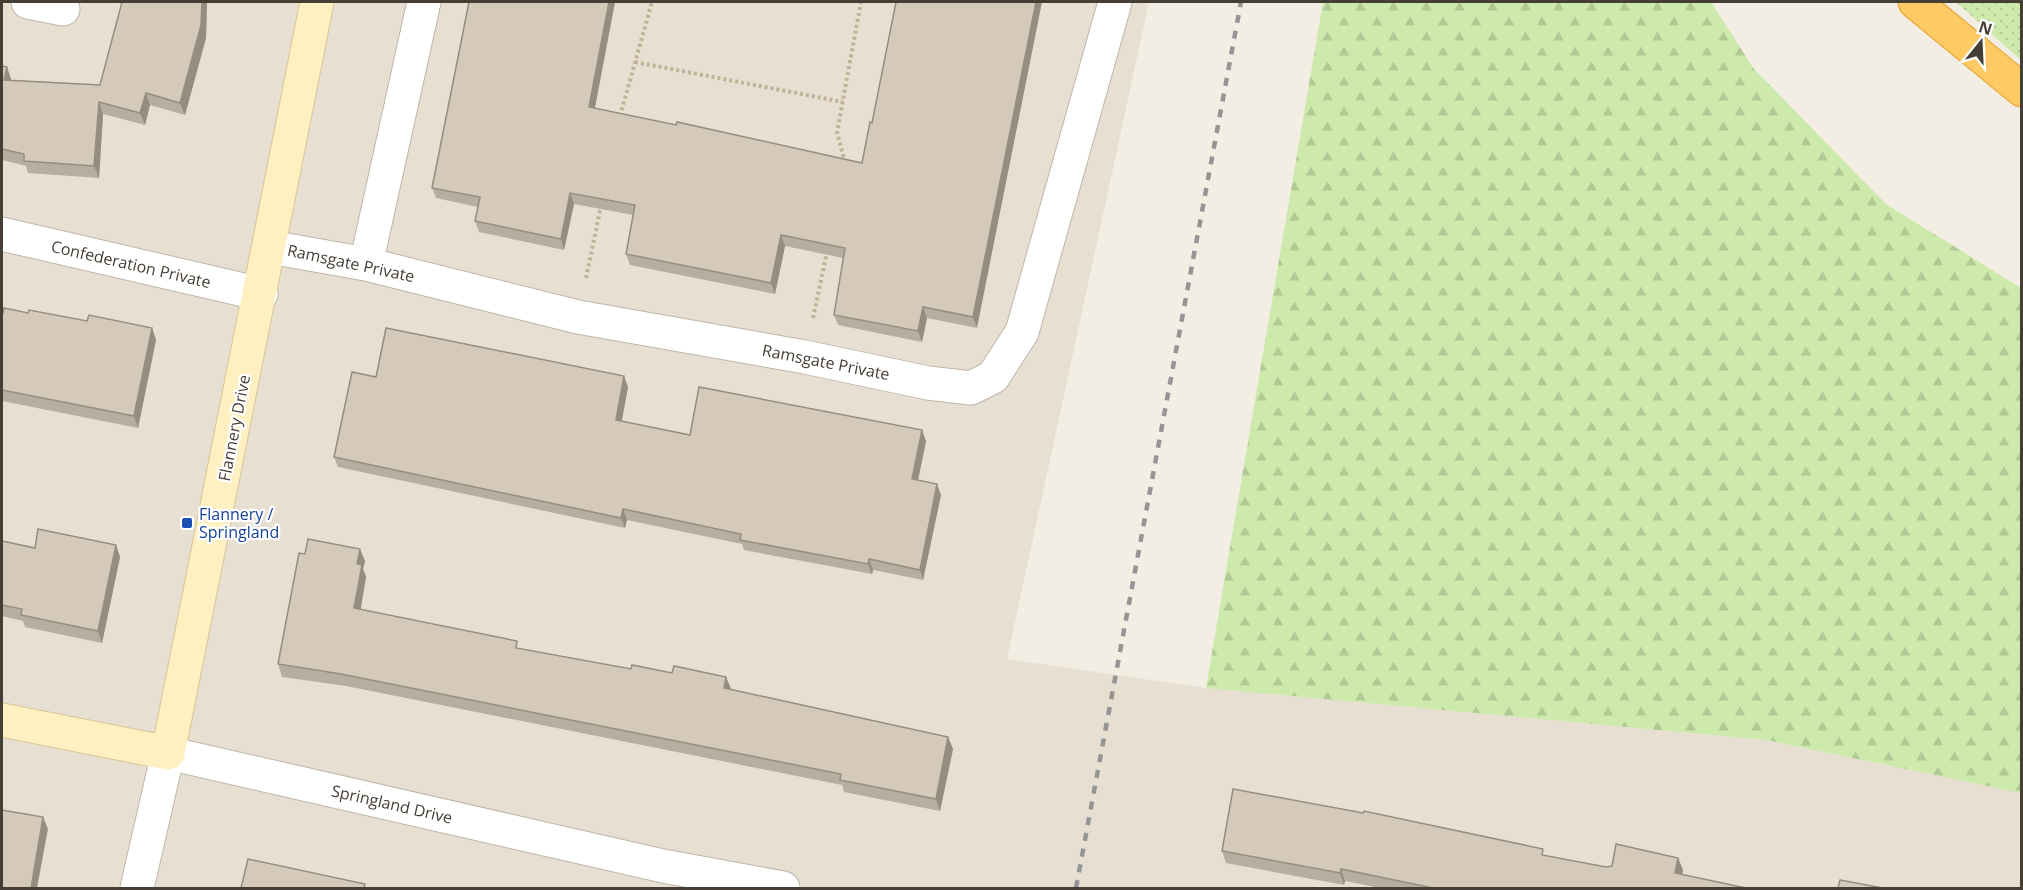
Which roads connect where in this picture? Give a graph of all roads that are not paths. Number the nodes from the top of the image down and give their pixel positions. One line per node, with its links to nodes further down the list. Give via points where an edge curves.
1 (28, 2): 6 (street)
2 (317, 2): 9 (street, Flannery Drive)
3 (424, 2): 10 (street)
4 (1115, 2): 10 (street, Ramsgate Private, via 1022,332 993,377 971,388 578,316)
5 (1915, 2): 7 (highway)
6 (63, 9)
7 (2022, 90)
8 (2, 234): 11 (street, Confederation Private)
9 (270, 247): 10 (street, Ramsgate Private); 11 (street, Flannery Drive)
10 (366, 264)
11 (261, 294): 13 (street, Flannery Drive)
12 (2, 720): 13 (street, Springland Drive)
13 (168, 753): 14 (street, Springland Drive); 15 (street, Flannery Drive)
14 (661, 877): 16 (street, Springland Drive)
15 (136, 888)
16 (783, 888)

